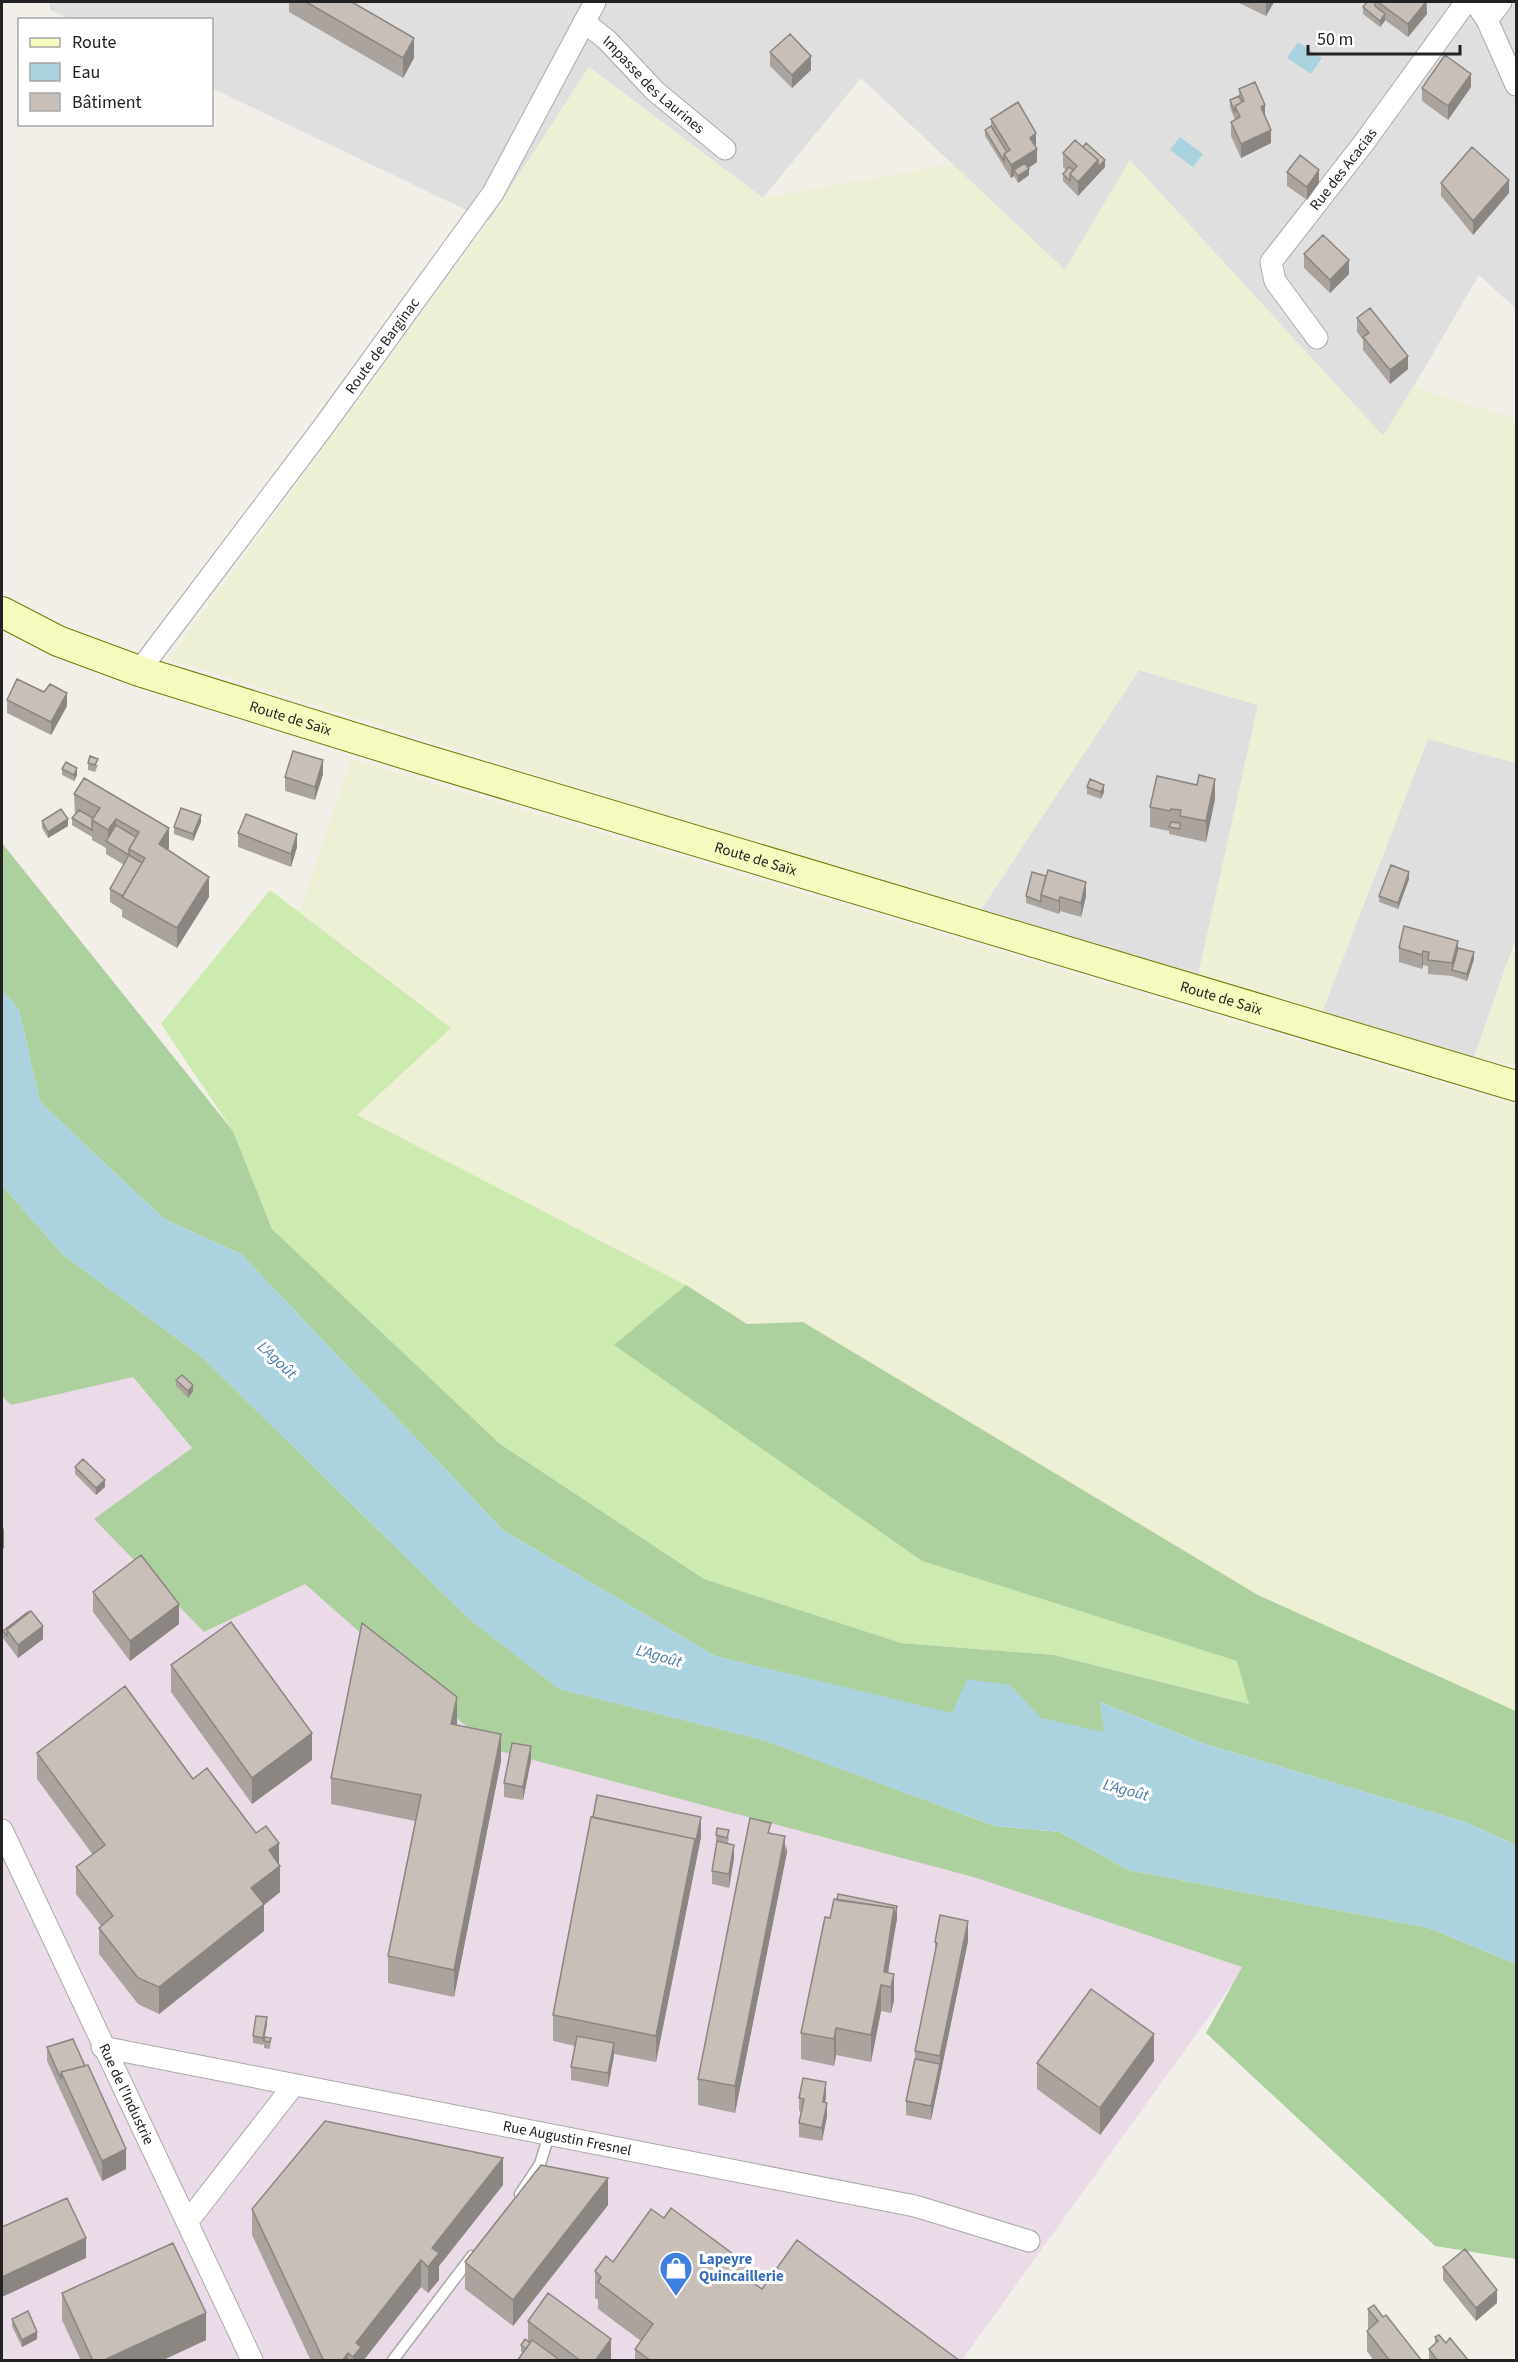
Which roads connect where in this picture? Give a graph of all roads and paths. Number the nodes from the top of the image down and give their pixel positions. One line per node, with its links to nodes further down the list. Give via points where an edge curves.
1 (595, 2): 6 (street, Route de Barginac)
2 (1466, 2): 9 (street, Rue des Acacias, via 1364,144 1271,262 1275,281)
3 (1475, 2): 5 (street)
4 (1501, 2): 5 (street)
5 (1487, 20): 7 (street)
6 (584, 22): 8 (street, Impasse des Laurines, via 607,40 655,91); 11 (street, Route de Barginac, via 493,193)
7 (1516, 85)
8 (725, 148)
9 (1317, 338)
10 (2, 612): 11 (street, Route de Saïx, via 58,641)
11 (139, 671): 12 (street, Route de Saïx)
12 (1516, 1086)
13 (2, 1830): 14 (street, Rue de l'Industrie)
14 (102, 2047): 15 (street, Rue Augustin Fresnel); 18 (street, Rue de l'Industrie)
15 (293, 2086): 16 (street, Rue Augustin Fresnel); 18 (street)
16 (549, 2135): 17 (lane, via 540,2164); 19 (street, Rue Augustin Fresnel, via 915,2206)
17 (516, 2199)
18 (188, 2221): 21 (street, Rue de l'Industrie)
19 (1029, 2241)
20 (480, 2247): 22 (lane)
21 (252, 2361)
22 (393, 2361)

